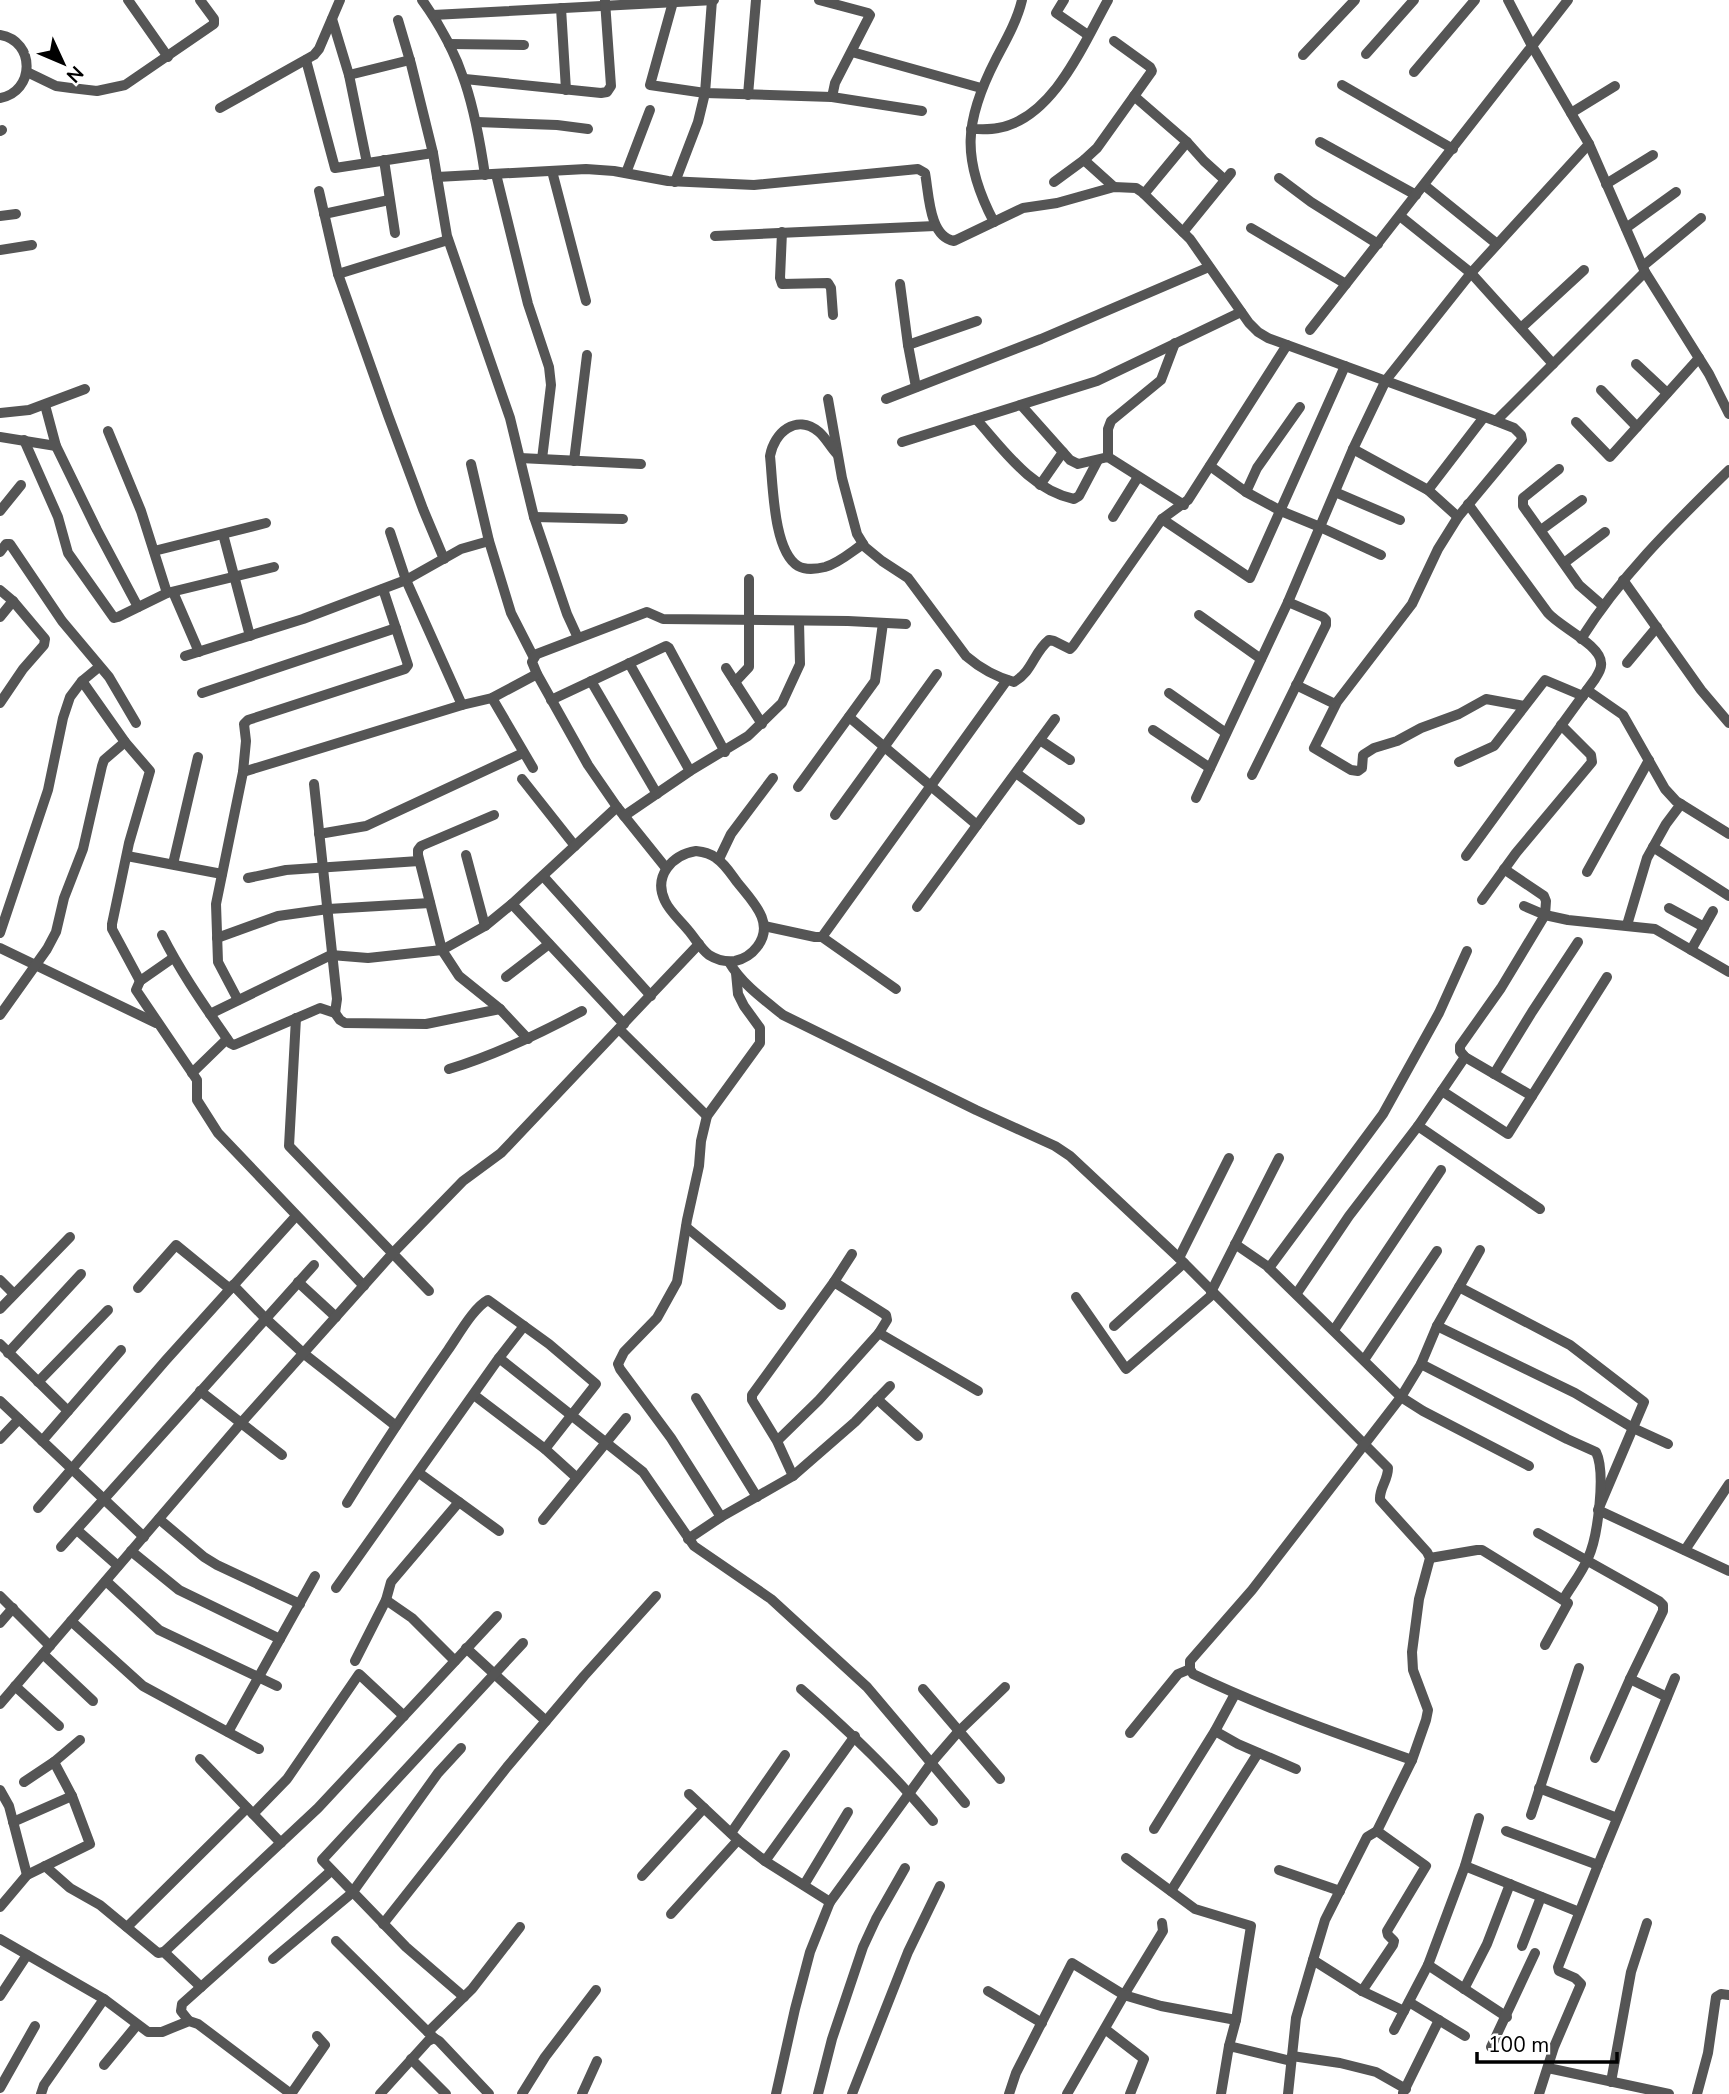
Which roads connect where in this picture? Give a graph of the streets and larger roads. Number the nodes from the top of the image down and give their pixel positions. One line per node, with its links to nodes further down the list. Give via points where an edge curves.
1 (128, 0): 33 (street)
2 (200, 0): 33 (street, via 214,24)
3 (340, 0): 22 (street)
4 (422, 0): 21 (street)
5 (713, 0): 16 (street); 44 (street)
6 (756, 0): 45 (street)
7 (819, 0): 30 (street, via 870,15)
8 (1022, 0): 42 (street)
9 (1064, 0): 25 (street, via 1056,13)
10 (1108, 0): 25 (street)
11 (1354, 0): 32 (street)
12 (1414, 0): 31 (street)
13 (1475, 0): 37 (street)
14 (1508, 0): 29 (street)
15 (1568, 0): 29 (street)
16 (688, 1): 18 (street)
17 (648, 2): 18 (street); 19 (street)
18 (673, 2): 44 (street, via 650,85)
19 (605, 3): 20 (street); 43 (street, via 611,86 601,93)
20 (561, 8): 21 (street); 43 (street)
21 (433, 15): 27 (street)
22 (332, 19): 34 (street, via 319,48); 38 (street)
23 (398, 20): 35 (street)
24 (0, 35): 36 (street, via 23,50)
25 (1088, 35): 55 (street, via 1061,84 1029,114 998,128)
26 (1114, 41): 46 (street, via 1152,71)
27 (449, 44): 28 (street); 39 (street)
28 (524, 45)
29 (1532, 46): 52 (street); 59 (street)
30 (852, 52): 42 (street); 47 (street)
31 (1366, 54)
32 (1303, 55)
33 (168, 57): 36 (street, via 125,85 97,91 56,86)
34 (306, 60): 49 (street); 64 (street, via 335,168)
35 (410, 60): 38 (street); 60 (street)
36 (27, 72): 48 (street, via 16,91)
37 (1415, 72)
38 (349, 75): 64 (street)
39 (465, 79): 43 (street); 53 (street)
40 (1342, 85): 59 (street)
41 (1615, 86): 52 (street)
42 (981, 88): 55 (street)
43 (566, 90)
44 (705, 93): 45 (street); 70 (street)
45 (748, 95): 47 (street)
46 (1134, 96): 56 (street); 63 (street)
47 (832, 97): 51 (street)
48 (0, 98)
49 (220, 108)
50 (650, 110): 66 (street)
51 (922, 111)
52 (1570, 113): 58 (street)
53 (477, 122): 54 (street); 67 (street)
54 (588, 129)
55 (971, 129): 85 (street, via 977,185)
56 (1187, 142): 77 (street); 90 (street, via 1204,162 1228,176)
57 (1320, 142): 78 (street)
58 (1589, 144): 72 (street); 95 (street)
59 (1453, 149): 73 (street)
60 (433, 153): 62 (street); 68 (street)
61 (1653, 155): 72 (street)
62 (384, 160): 64 (street); 79 (street)
63 (1084, 160): 71 (street); 74 (street)
64 (368, 163)
65 (552, 171): 66 (street); 67 (street); 105 (street)
66 (626, 173): 70 (street)
67 (490, 174): 68 (street); 144 (street, via 549,367)
68 (437, 177): 93 (street)
69 (1279, 178): 94 (street)
70 (676, 181): 86 (street, via 754,185 918,169 925,173)
71 (1054, 182)
72 (1606, 184): 88 (street)
73 (1424, 185): 78 (street); 95 (street)
74 (1114, 187): 77 (street, via 1136,188); 85 (street, via 1023,208)
75 (319, 191): 81 (street)
76 (1676, 192): 88 (street)
77 (1144, 194): 90 (street)
78 (1416, 195): 83 (street)
79 (389, 200): 81 (street); 91 (street)
80 (16, 214): 82 (street)
81 (324, 214): 102 (street)
82 (0, 216)
83 (1400, 216): 94 (street); 101 (street)
84 (1701, 218): 99 (street)
85 (994, 222): 86 (street, via 954,241 939,234)
86 (935, 226): 89 (street)
87 (1251, 228): 104 (street)
88 (1626, 228): 99 (street)
89 (782, 232): 92 (street); 107 (street, via 782,284 828,283)
90 (1182, 232): 98 (street)
91 (395, 233)
92 (715, 236)
93 (448, 240): 102 (street); 143 (street)
94 (1378, 244): 104 (street)
95 (1497, 244): 101 (street)
96 (32, 245): 97 (street)
97 (0, 250)
98 (1209, 267): 106 (street); 120 (street)
99 (1644, 269): 115 (street); 116 (street)
100 (1584, 270): 109 (street)
101 (1471, 273): 109 (street); 119 (street)
102 (338, 274): 180 (street)
103 (900, 284): 112 (street)
104 (1346, 284): 110 (street)
105 (586, 301)
106 (1241, 312): 111 (street); 113 (street, via 1258,332)
107 (833, 315)
108 (976, 321): 112 (street)
109 (1521, 328): 116 (street)
110 (1310, 330)
111 (1175, 343): 127 (street, via 1097,381); 145 (street, via 1161,380 1111,421)
112 (908, 345): 120 (street)
113 (1287, 345): 118 (street); 149 (street)
114 (587, 355): 146 (street)
115 (1699, 358): 123 (street); 130 (street)
116 (1553, 363): 132 (street)
117 (1636, 364): 123 (street)
118 (1345, 366): 119 (street); 162 (street)
119 (1386, 380): 132 (street); 140 (street)
120 (916, 387): 125 (street)
121 (85, 388): 126 (street)
122 (1601, 390): 134 (street)
123 (1667, 393): 134 (street)
124 (828, 399): 142 (street)
125 (886, 399)
126 (45, 405): 129 (street); 139 (street)
127 (1021, 405): 131 (street); 141 (street)
128 (1300, 407): 156 (street, via 1257,468)
129 (0, 413)
130 (1729, 414)
131 (976, 419): 138 (street); 154 (street)
132 (1490, 419): 155 (street); 159 (street, via 1514,428 1522,440)
133 (1576, 422): 134 (street, via 1610,457)
134 (1637, 427)
135 (108, 430): 177 (street)
136 (0, 437): 137 (street)
137 (24, 440): 139 (street); 193 (street, via 58,517 68,553 114,618)
138 (902, 442)
139 (56, 446): 193 (street)
140 (1353, 449): 155 (street); 157 (street)
141 (1063, 453): 145 (street, via 1078,464); 154 (street)
142 (838, 457): 176 (street); 176 (street, via 818,431 801,424 779,433 769,456 779,536 788,555 799,566 811,569 834,563)
143 (520, 458): 144 (street); 163 (street)
144 (542, 459): 146 (street)
145 (1103, 459): 152 (street); 154 (street, via 1073,499)
146 (574, 461): 148 (street)
147 (471, 464): 175 (street)
148 (640, 464)
149 (1210, 466): 156 (street); 160 (street)
150 (1559, 469): 171 (street, via 1522,502)
151 (1729, 470): 186 (street)
152 (1138, 477): 160 (street); 164 (street)
153 (21, 485): 161 (street)
154 (1040, 485)
155 (1428, 490): 165 (street)
156 (1246, 492): 162 (street)
157 (1335, 492): 168 (street); 170 (street)
158 (1582, 500): 171 (street)
159 (1468, 504): 165 (street); 204 (street, via 1548,613)
160 (1184, 505): 167 (street)
161 (0, 511)
162 (1280, 511): 167 (street, via 1250,578); 170 (street)
163 (534, 517): 166 (street); 203 (street)
164 (1113, 517)
165 (1458, 517): 226 (street, via 1412,604)
166 (623, 519)
167 (1162, 519): 215 (street, via 1073,646 1070,649 1049,640 1023,677)
168 (1400, 520)
169 (266, 523): 174 (street)
170 (1320, 527): 179 (street); 191 (street)
171 (1541, 530): 181 (street)
172 (390, 532): 185 (street)
173 (1605, 532): 181 (street)
174 (223, 534): 177 (street); 183 (street)
175 (489, 541): 180 (street); 207 (street, via 511,613)
176 (863, 544): 215 (street, via 908,578 966,656)
177 (153, 551): 189 (street)
178 (0, 552): 211 (street, via 10,544)
179 (1381, 555)
180 (444, 559): 185 (street)
181 (1564, 563): 192 (street, via 1579,585)
182 (274, 567): 183 (street)
183 (235, 576): 189 (street); 202 (street)
184 (749, 579): 196 (street)
185 (406, 580): 187 (street); 227 (street)
186 (1623, 580): 192 (street); 200 (street)
187 (383, 589): 201 (street); 202 (street)
188 (0, 590): 190 (street)
189 (170, 592): 193 (street); 205 (street)
190 (13, 601): 195 (street); 225 (street, via 45,639)
191 (1288, 602): 208 (street); 219 (street, via 1326,621)
192 (1602, 605): 204 (street)
193 (138, 607)
194 (1199, 615): 208 (street)
195 (0, 618)
196 (750, 620): 197 (street); 203 (street, via 663,618 646,612); 218 (street, via 749,667)
197 (799, 621): 198 (street); 233 (street, via 800,664 782,703)
198 (883, 623): 199 (street); 229 (street, via 875,681)
199 (906, 624)
200 (1657, 627): 210 (street); 232 (street)
201 (396, 628): 220 (street); 249 (street, via 408,664 405,669 248,720 244,724)
202 (250, 636): 205 (street)
203 (578, 638): 207 (street)
204 (1581, 639): 222 (street, via 1592,646 1602,665)
205 (200, 652): 206 (street)
206 (185, 656)
207 (534, 658): 213 (street)
208 (1261, 659): 236 (street)
209 (629, 663): 217 (street); 240 (street, via 669,648); 248 (street)
210 (1628, 663)
211 (99, 667): 216 (street); 231 (street)
212 (726, 668): 218 (street)
213 (537, 674): 223 (street); 224 (street)
214 (937, 674): 239 (street)
215 (1007, 680): 255 (street)
216 (82, 681): 238 (street); 297 (street, via 63,718 48,790)
217 (592, 681): 224 (street); 257 (street)
218 (735, 682): 233 (street)
219 (1296, 685): 226 (street); 251 (street)
220 (202, 693)
221 (1169, 693): 236 (street)
222 (1585, 693): 228 (street, via 1545,680); 234 (street); 244 (street, via 1623,715)
223 (492, 698): 227 (street); 241 (street)
224 (551, 700): 260 (street)
225 (0, 703)
226 (1335, 704): 228 (street, via 1314,748 1354,771 1362,768 1363,755 1374,748 1486,699)
227 (462, 705): 249 (street)
228 (1524, 706): 245 (street, via 1494,746)
229 (849, 717): 239 (street); 256 (street)
230 (1055, 719): 237 (street)
231 (136, 723)
232 (1729, 723)
233 (762, 724): 240 (street)
234 (1562, 726): 272 (street); 278 (street, via 1591,755 1592,762)
235 (1153, 730): 247 (street)
236 (1226, 733): 247 (street)
237 (1040, 740): 243 (street); 250 (street)
238 (125, 742): 271 (street, via 150,771); 311 (street, via 104,760 83,849 56,932)
239 (884, 746): 255 (street); 262 (street)
240 (725, 752): 248 (street)
241 (523, 753): 246 (street); 266 (street, via 366,826)
242 (198, 757): 275 (street)
243 (1070, 760)
244 (1649, 760): 259 (street, via 1665,789); 279 (street)
245 (1458, 762)
246 (533, 768)
247 (1210, 768): 258 (street)
248 (690, 771): 257 (street)
249 (243, 772): 280 (street)
250 (1016, 773): 264 (street); 265 (street)
251 (1252, 775)
252 (773, 778): 273 (street, via 731,834)
253 (522, 779): 268 (street)
254 (314, 784): 266 (street)
255 (930, 785): 265 (street); 299 (street)
256 (798, 787)
257 (657, 794): 263 (street)
258 (1196, 797)
259 (1681, 804): 267 (street); 269 (street)
260 (617, 807): 263 (street); 268 (street)
261 (494, 815): 274 (street, via 421,846)
262 (835, 815)
263 (624, 816): 277 (street)
264 (1080, 820)
265 (977, 825): 288 (street)
266 (319, 834): 276 (street)
267 (1729, 834)
268 (575, 846): 281 (street)
269 (1653, 847): 283 (street); 293 (street)
270 (466, 855): 294 (street)
271 (127, 856): 275 (street); 316 (street, via 112,929)
272 (1466, 856)
273 (719, 859): 277 (street, via 708,853 684,853); 295 (street, via 760,910)
274 (419, 861): 276 (street); 285 (street)
275 (173, 864): 280 (street)
276 (323, 867): 282 (street); 290 (street)
277 (666, 869): 303 (street, via 662,892 666,903)
278 (1504, 869): 284 (street); 292 (street, via 1544,896)
279 (1587, 872)
280 (222, 874): 300 (street, via 216,904)
281 (543, 876): 286 (street); 318 (street)
282 (248, 878)
283 (1729, 896)
284 (1482, 900)
285 (430, 903): 290 (street); 305 (street)
286 (512, 904): 294 (street); 302 (street)
287 (1524, 906): 292 (street)
288 (917, 907)
289 (1669, 908): 296 (street)
290 (328, 909): 300 (street, via 278,916); 308 (street)
291 (1713, 911): 296 (street)
292 (1545, 915): 293 (street); 330 (street, via 1460,1046)
293 (1627, 925): 306 (street, via 1655,929)
294 (485, 926): 305 (street)
295 (764, 926): 299 (street); 310 (street, via 752,953)
296 (1704, 927): 306 (street)
297 (0, 933)
298 (162, 935): 309 (street)
299 (822, 937): 317 (street)
300 (217, 938): 319 (street, via 220,968)
301 (1578, 942): 333 (street)
302 (549, 944): 314 (street); 327 (street)
303 (699, 944): 310 (street, via 707,954); 318 (street)
304 (0, 948): 311 (street)
305 (442, 950): 308 (street, via 368,958); 320 (street, via 459,976)
306 (1691, 950): 312 (street)
307 (1467, 951): 352 (street, via 1439,1013 1383,1114)
308 (331, 955): 319 (street); 322 (street)
309 (173, 958): 316 (street); 324 (street)
310 (729, 962): 313 (street)
311 (35, 965): 323 (street); 326 (street)
312 (1728, 968)
313 (736, 973): 336 (street, via 738,994 760,1028 760,1043); 350 (street, via 783,1015 1055,1146)
314 (506, 977)
315 (1607, 977): 335 (street)
316 (140, 981): 326 (street, via 136,990)
317 (896, 989)
318 (650, 996): 327 (street)
319 (238, 1000): 324 (street)
320 (500, 1009): 322 (street, via 426,1024 345,1023); 329 (street)
321 (582, 1011): 329 (street)
322 (335, 1013): 325 (street, via 320,1008)
323 (0, 1014)
324 (210, 1014): 328 (street)
325 (296, 1018): 328 (street, via 240,1044); 348 (street, via 289,1146)
326 (159, 1024): 332 (street)
327 (621, 1027): 336 (street); 348 (street, via 501,1153 463,1181)
328 (227, 1039): 332 (street)
329 (528, 1039): 331 (street)
330 (1465, 1056): 333 (street); 334 (street)
331 (449, 1069)
332 (192, 1073): 342 (street, via 198,1085 197,1100 210,1122)
333 (1494, 1073): 335 (street)
334 (1442, 1091): 335 (street, via 1508,1134); 337 (street)
335 (1532, 1096)
336 (708, 1116): 343 (street)
337 (1418, 1126): 341 (street); 363 (street)
338 (1229, 1158): 350 (street)
339 (1279, 1158): 345 (street)
340 (1441, 1170): 374 (street)
341 (1540, 1209)
342 (296, 1216): 357 (street); 358 (street)
343 (686, 1227): 366 (street); 419 (street, via 677,1282 669,1299 618,1364)
344 (70, 1237): 364 (street)
345 (1235, 1244): 352 (street); 362 (street)
346 (1437, 1251): 380 (street)
347 (1480, 1251): 359 (street)
348 (392, 1254): 357 (street); 361 (street)
349 (852, 1254): 356 (street)
350 (1182, 1261): 362 (street); 372 (street)
351 (314, 1265): 355 (street)
352 (1269, 1268): 363 (street)
353 (81, 1274): 376 (street)
354 (0, 1280): 364 (street)
355 (298, 1282): 369 (street); 370 (street)
356 (834, 1282): 375 (street, via 886,1315); 401 (street, via 752,1395)
357 (364, 1286): 369 (street)
358 (231, 1287): 360 (street, via 176,1245); 370 (street); 408 (street)
359 (1459, 1287): 373 (street); 397 (street, via 1570,1345 1618,1380 1644,1402)
360 (138, 1288)
361 (429, 1291)
362 (1212, 1293): 365 (street, via 1126,1369); 404 (street)
363 (1297, 1293): 374 (street)
364 (14, 1294): 367 (street)
365 (1076, 1297)
366 (781, 1305)
367 (0, 1308)
368 (108, 1310): 382 (street)
369 (336, 1317): 378 (street)
370 (265, 1318): 378 (street); 384 (street)
371 (524, 1326): 379 (street); 392 (street, via 596,1384); 396 (street, via 492,1302 483,1303)
372 (1114, 1326)
373 (1437, 1326): 381 (street); 397 (street, via 1575,1393)
374 (1334, 1330): 380 (street)
375 (879, 1333): 385 (street); 401 (street)
376 (4, 1348): 382 (street)
377 (121, 1350): 391 (street)
378 (303, 1353): 395 (street); 396 (street)
379 (499, 1358): 386 (street); 392 (street)
380 (1364, 1360): 387 (street)
381 (1421, 1364): 387 (street); 418 (street, via 1596,1452 1601,1461)
382 (38, 1382): 391 (street)
383 (890, 1386): 389 (street)
384 (200, 1391): 395 (street); 414 (street)
385 (978, 1391)
386 (474, 1395): 405 (street); 409 (street)
387 (1401, 1397): 404 (street); 407 (street)
388 (696, 1398): 413 (street)
389 (877, 1399): 398 (street); 410 (street)
390 (0, 1401): 394 (street)
391 (68, 1411): 400 (street)
392 (572, 1415): 402 (street); 405 (street)
393 (626, 1418): 402 (street)
394 (19, 1419): 399 (street); 400 (street)
395 (241, 1423): 406 (street); 420 (street)
396 (396, 1426): 416 (street)
397 (1633, 1428): 403 (street); 418 (street)
398 (918, 1436)
399 (0, 1439)
400 (42, 1441): 408 (street)
401 (777, 1441): 410 (street)
402 (606, 1442): 411 (street); 426 (street, via 643,1472)
403 (1668, 1444)
404 (1364, 1445): 430 (street, via 1388,1468 1380,1500); 454 (street, via 1252,1590 1190,1661)
405 (545, 1450): 411 (street)
406 (282, 1455)
407 (1530, 1466)
408 (73, 1470): 414 (street); 417 (street)
409 (419, 1473): 415 (street); 436 (street)
410 (793, 1476): 413 (street)
411 (577, 1478): 421 (street)
412 (1729, 1484): 428 (street)
413 (757, 1497): 419 (street)
414 (104, 1499): 422 (street); 425 (street)
415 (459, 1502): 423 (street); 439 (street, via 391,1582)
416 (347, 1503)
417 (38, 1508)
418 (1598, 1510): 428 (street); 431 (street)
419 (721, 1517): 426 (street)
420 (159, 1519): 425 (street); 441 (street, via 205,1557)
421 (543, 1520)
422 (77, 1530): 427 (street); 432 (street)
423 (499, 1531)
424 (1538, 1533): 431 (street)
425 (144, 1536): 429 (street)
426 (688, 1539): 485 (street, via 771,1599 867,1687)
427 (61, 1547)
428 (1685, 1550): 433 (street)
429 (131, 1551): 432 (street); 446 (street, via 179,1590)
430 (1430, 1558): 440 (street, via 1482,1550); 483 (street, via 1412,1652 1413,1670 1428,1710)
431 (1587, 1561): 440 (street); 458 (street, via 1663,1605)
432 (118, 1566): 435 (street)
433 (1729, 1571)
434 (315, 1576): 441 (street)
435 (106, 1581): 444 (street); 456 (street, via 159,1630)
436 (336, 1588)
437 (656, 1595): 469 (street)
438 (0, 1596): 442 (street)
439 (386, 1600): 451 (street); 452 (street, via 412,1618)
440 (1563, 1600): 448 (street, via 1567,1607)
441 (300, 1604): 446 (street)
442 (13, 1608): 445 (street); 450 (street)
443 (496, 1616): 449 (street)
444 (71, 1621): 450 (street); 472 (street, via 143,1686)
445 (0, 1623)
446 (280, 1640): 456 (street)
447 (523, 1643): 455 (street)
448 (1545, 1645)
449 (466, 1648): 452 (street); 455 (street)
450 (47, 1650): 459 (street); 466 (street)
451 (355, 1661)
452 (455, 1661): 468 (street)
453 (1579, 1668): 489 (street)
454 (1190, 1669): 464 (street); 474 (street, via 1178,1674)
455 (494, 1674): 469 (street); 515 (street, via 324,1856 322,1860)
456 (259, 1677): 460 (street); 472 (street)
457 (1675, 1678): 465 (street)
458 (1629, 1679): 465 (street); 481 (street)
459 (16, 1686): 467 (street); 470 (street)
460 (277, 1686)
461 (1005, 1687): 473 (street)
462 (801, 1689): 475 (street)
463 (923, 1689): 473 (street)
464 (1235, 1694): 471 (street); 483 (street)
465 (1667, 1697): 500 (street)
466 (93, 1701)
467 (0, 1704)
468 (404, 1716): 496 (street, via 359,1674 287,1779); 507 (street)
469 (546, 1721): 531 (street)
470 (59, 1726)
471 (1214, 1731): 479 (street); 503 (street)
472 (228, 1732): 478 (street)
473 (958, 1732): 485 (street); 487 (street)
474 (1130, 1733)
475 (855, 1736): 491 (street); 509 (street)
476 (80, 1740): 484 (street)
477 (461, 1748): 523 (street)
478 (259, 1749)
479 (1258, 1753): 486 (street); 521 (street)
480 (785, 1755): 506 (street)
481 (1595, 1758)
482 (200, 1759): 496 (street)
483 (1412, 1760): 504 (street)
484 (54, 1762): 488 (street); 493 (street)
485 (932, 1762): 491 (street); 494 (street)
486 (1296, 1769)
487 (1000, 1779)
488 (24, 1782)
489 (1539, 1788): 498 (street); 500 (street)
490 (0, 1790): 502 (street)
491 (909, 1793): 501 (street); 525 (street)
492 (689, 1794): 495 (street)
493 (72, 1796): 502 (street); 511 (street, via 90,1844)
494 (965, 1802)
495 (704, 1808): 506 (street); 517 (street)
496 (250, 1811): 507 (street); 532 (street)
497 (848, 1812): 519 (street)
498 (1531, 1815)
499 (1479, 1818): 512 (street)
500 (1617, 1818): 510 (street)
501 (933, 1821)
502 (13, 1822): 516 (street)
503 (1154, 1829)
504 (1377, 1831): 522 (street, via 1367,1837); 547 (street, via 1426,1866 1387,1931 1393,1945)
505 (1506, 1831): 510 (street)
506 (734, 1837): 509 (street); 528 (street)
507 (281, 1843): 537 (street)
508 (1126, 1858): 521 (street)
509 (765, 1861): 519 (street)
510 (1598, 1865): 527 (street)
511 (45, 1866): 516 (street); 532 (street)
512 (1465, 1866): 518 (street); 542 (street)
513 (905, 1868): 584 (street, via 863,1947)
514 (1279, 1870): 522 (street)
515 (331, 1871): 523 (street); 543 (street)
516 (27, 1875): 526 (street)
517 (642, 1876)
518 (1510, 1884): 524 (street); 544 (street)
519 (804, 1885): 525 (street)
520 (940, 1886): 585 (street, via 908,1952)
521 (1171, 1891): 555 (street, via 1195,1909 1251,1926)
522 (1340, 1892): 541 (street, via 1325,1920)
523 (352, 1893): 531 (street); 540 (street)
524 (1541, 1897): 527 (street); 536 (street)
525 (830, 1902): 583 (street, via 810,1952)
526 (0, 1907)
527 (1578, 1912): 572 (street, via 1558,1967 1581,1984)
528 (671, 1914)
529 (1162, 1923): 548 (street, via 1163,1931)
530 (1647, 1923): 573 (street, via 1630,1972)
531 (383, 1924): 551 (street)
532 (127, 1927): 537 (street, via 158,1953)
533 (520, 1927): 551 (street)
534 (0, 1940): 539 (street)
535 (336, 1941): 563 (street)
536 (1522, 1946)
537 (164, 1952): 543 (street)
538 (1535, 1954): 554 (street)
539 (27, 1955): 550 (street); 552 (street)
540 (273, 1959)
541 (1313, 1960): 547 (street); 568 (street, via 1296,2018)
542 (1427, 1965): 544 (street); 553 (street)
543 (201, 1987): 557 (street, via 182,2004 181,2011)
544 (1464, 1989): 554 (street)
545 (596, 1990): 581 (street)
546 (988, 1991): 558 (street)
547 (1362, 1991): 553 (street)
548 (1124, 1995): 555 (street); 558 (street, via 1072,1963); 561 (street)
549 (1729, 1995): 593 (street, via 1716,1997)
550 (0, 1996)
551 (464, 1997): 563 (street)
552 (104, 1999): 559 (street); 576 (street)
553 (1406, 2006): 556 (street); 562 (street)
554 (1507, 2017): 567 (street)
555 (1236, 2020): 566 (street)
556 (1438, 2020): 565 (street); 575 (street)
557 (189, 2021): 559 (street, via 155,2033); 577 (street)
558 (1042, 2023): 586 (street)
559 (137, 2025): 571 (street)
560 (35, 2026): 574 (street)
561 (1105, 2029): 587 (street); 588 (street, via 1144,2059)
562 (1394, 2030)
563 (431, 2035): 569 (street); 580 (street)
564 (317, 2036): 577 (street, via 324,2045)
565 (1465, 2036)
566 (1229, 2046): 568 (street); 589 (street)
567 (1491, 2046)
568 (1292, 2058): 575 (street, via 1376,2072); 590 (street)
569 (411, 2059): 578 (street); 579 (street)
570 (597, 2061): 582 (street)
571 (104, 2065)
572 (1548, 2068): 573 (street); 591 (street)
573 (1611, 2082): 592 (street)
574 (0, 2088)
575 (1404, 2092)
576 (41, 2094)
577 (291, 2094)
578 (380, 2094)
579 (446, 2094)
580 (489, 2094)
581 (522, 2094)
582 (582, 2094)
583 (776, 2094)
584 (818, 2094)
585 (852, 2094)
586 (1009, 2094)
587 (1067, 2094)
588 (1130, 2094)
589 (1221, 2094)
590 (1288, 2094)
591 (1539, 2094)
592 (1669, 2094)
593 (1697, 2094)

